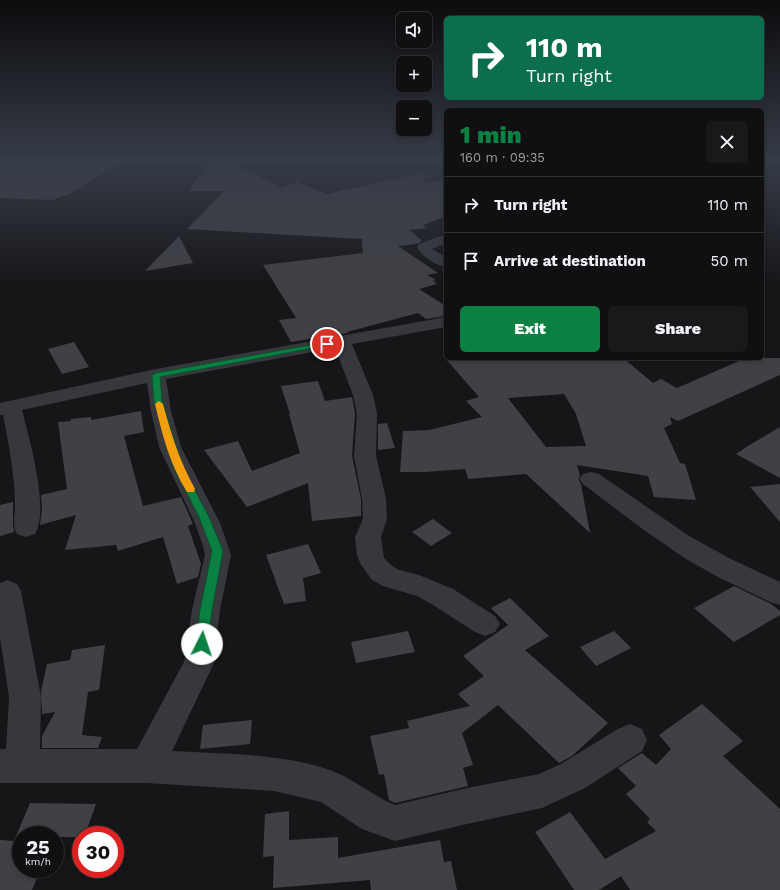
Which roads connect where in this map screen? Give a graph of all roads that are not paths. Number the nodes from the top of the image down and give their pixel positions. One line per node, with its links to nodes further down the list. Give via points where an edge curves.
1 (444, 239): 2 (street, via 424,247 426,251)
2 (444, 262)
3 (444, 322): 4 (street)
4 (342, 341): 5 (street); 11 (street, via 363,395 367,413 366,456 375,519 368,537 373,563 382,573 393,579 427,589)
5 (156, 375): 6 (street); 14 (street, via 158,401 169,441 179,468 217,547 218,555 206,610 199,663)
6 (6, 408): 8 (street, via 23,458 27,497)
7 (591, 479): 10 (street, via 648,522 690,549)
8 (26, 528)
9 (7, 591): 13 (street, via 25,698)
10 (780, 594)
11 (485, 624)
12 (630, 740): 14 (street, via 573,776 542,791 394,823 375,816 329,787 274,774)
13 (11, 766): 14 (street)
14 (147, 766)

